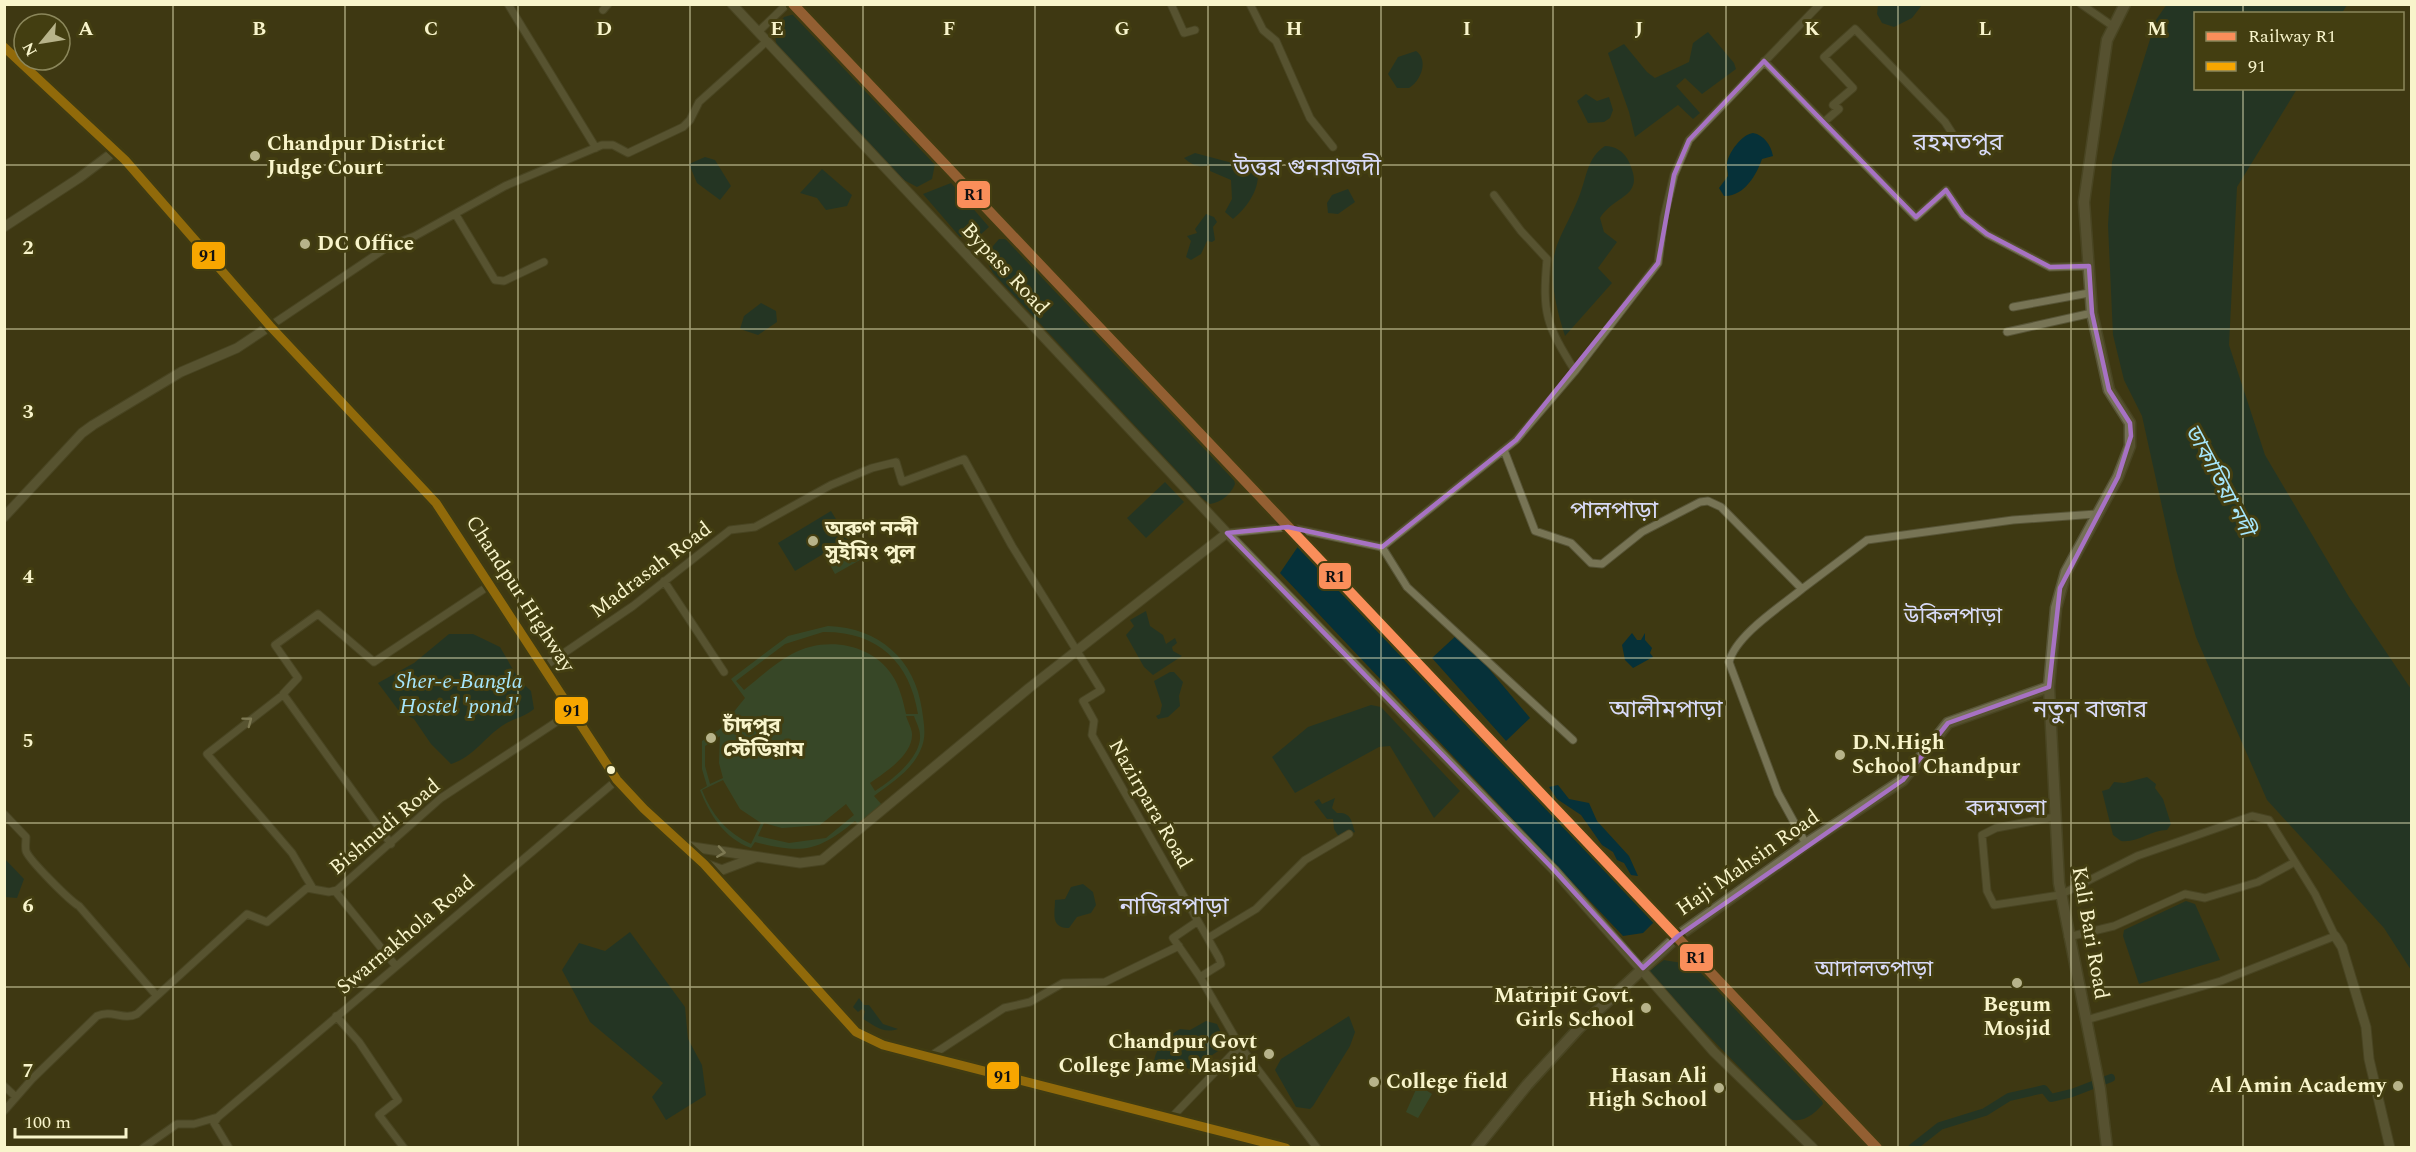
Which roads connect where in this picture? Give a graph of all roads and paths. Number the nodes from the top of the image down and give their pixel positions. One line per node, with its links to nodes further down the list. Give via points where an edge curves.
1 (508, 4): 17 (street)
2 (732, 4): 11 (street, Bypass Road)
3 (787, 4): 11 (street)
4 (1171, 4): 10 (street, via 1184,33)
5 (1250, 4): 18 (street, via 1263,30 1276,40 1310,118)
6 (1820, 4): 14 (street)
7 (2081, 4): 9 (street)
8 (2125, 4): 9 (main road, Kali Bari Road)
9 (2114, 27): 24 (main road, Kali Bari Road, via 2107,40 2084,202)
10 (1195, 30)
11 (758, 32): 12 (street, Bypass Road)
12 (767, 41): 17 (street, via 699,102 683,127 628,153 608,144); 34 (street, Bypass Road)
13 (4, 47): 19 (main road, Chandpur Highway)
14 (1764, 61): 15 (street); 30 (street, via 1689,140 1671,186 1658,263)
15 (1824, 122): 16 (street, via 1839,109 1833,105 1853,88 1824,57 1855,29 1945,122 1952,132); 24 (street, via 1916,217 1946,190 1963,215 1987,234 2050,267)
16 (1939, 145)
17 (596, 147): 21 (street, via 505,186)
18 (1333, 147)
19 (115, 151): 22 (street); 28 (main road, Chandpur Highway)
20 (1494, 195): 30 (street, via 1547,259 1545,306 1550,330)
21 (456, 215): 23 (street, via 495,280 504,281); 28 (street, via 389,246)
22 (4, 227)
23 (544, 262)
24 (2089, 266): 25 (main road, Kali Bari Road)
25 (2089, 293): 26 (street); 27 (main road, Kali Bari Road)
26 (2013, 307)
27 (2092, 313): 29 (street); 32 (main road, Kali Bari Road, via 2109,390 2130,423 2131,436 2118,477)
28 (270, 326): 33 (street, via 237,348 181,372 93,425); 37 (main road, Chandpur Highway, via 436,504)
29 (2007, 332)
30 (1575, 371): 31 (street)
31 (1504, 450): 35 (street); 38 (street, via 1535,531 1571,543 1591,563 1602,564 1642,532 1708,501 1721,507)
32 (2096, 514): 38 (street, via 2013,520 1867,540); 42 (main road, Kali Bari Road, via 2060,588)
33 (4, 517)
34 (1227, 533): 35 (street, via 1288,527); 39 (street); 66 (street, Bypass Road, via 1554,870)
35 (1382, 547): 45 (street, via 1407,587)
36 (664, 581): 39 (street, Madrasah Road, via 730,530 769,521 831,485 872,468 896,462 902,482 964,459 1012,546); 40 (street, Madrasah Road); 41 (street)
37 (490, 585): 40 (main road, Chandpur Highway); 43 (street, via 374,662 318,614 275,645 298,678)
38 (1802, 589): 51 (street, via 1744,637 1732,651 1729,662 1778,794)
39 (1078, 649): 53 (street, via 832,854 812,863); 60 (street, Nazirpara Road, via 1101,690 1083,701 1094,721 1092,735)
40 (542, 668): 44 (main road, Chandpur Highway)
41 (724, 672)
42 (2049, 687): 48 (main road, Kali Bari Road); 51 (main road, Haji Mahsin Road, via 1948,723 1903,780)
43 (284, 694): 50 (street); 57 (street, one-way to 43, via 292,853 207,757 212,749)
44 (573, 711): 46 (main road, Chandpur Highway); 50 (street, Bishnudi Road, via 441,798)
45 (1573, 740)
46 (617, 780): 52 (main road, Chandpur Highway); 65 (street, Swarnakhola Road)
47 (4, 814): 68 (street, via 26,837 26,851 36,866 79,906)
48 (2055, 817): 59 (main road, Kali Bari Road); 59 (street, via 1988,830 1981,841 1987,891 1994,905)
49 (1349, 834): 63 (street, via 1305,860 1256,909)
50 (391, 844): 58 (street, Bishnudi Road)
51 (1806, 844): 66 (main road, Haji Mahsin Road, via 1678,936)
52 (686, 846): 53 (street, one-way to 53); 55 (main road, Chandpur Highway)
53 (756, 857): 55 (street, via 722,870)
54 (2293, 862): 59 (street, via 2269,820 2252,816 2138,856); 61 (street); 62 (street, via 2258,882 2205,898 2185,894 2114,926)
55 (704, 864): 72 (main road, Chandpur Highway, via 856,1032 882,1045)
56 (304, 874): 57 (street)
57 (312, 887): 58 (street, Bishnudi Road); 68 (street, Bishnudi Road, via 267,922 247,914)
58 (334, 891): 65 (street)
59 (2060, 895): 62 (main road, Kali Bari Road)
60 (1198, 921): 63 (street, Nazirpara Road); 64 (street, via 1173,938)
61 (2335, 936): 70 (street, via 2221,981); 86 (street, via 2342,947 2366,1027 2369,1059)
62 (2068, 937): 70 (main road, Kali Bari Road)
63 (1208, 938): 67 (street, Nazirpara Road, via 1221,964)
64 (1179, 946): 67 (street); 72 (street, via 1105,982 1064,983 1030,1002 1004,1008)
65 (395, 965): 69 (street, Swarnakhola Road)
66 (1643, 968): 83 (main road, Haji Mahsin Road, via 1579,1028); 84 (street, Bypass Road, via 1714,1052)
67 (1200, 977): 71 (street)
68 (156, 995): 74 (street, Bishnudi Road, via 131,1017 108,1012 97,1016)
69 (336, 1016): 76 (street, Swarnakhola Road); 80 (street, via 359,1042 398,1100 379,1115)
70 (2086, 1020): 85 (main road, Kali Bari Road)
71 (1240, 1046): 77 (street); 82 (street)
72 (929, 1057): 77 (main road, Chandpur Highway)
73 (4, 1086): 74 (street)
74 (16, 1097): 75 (street, Bishnudi Road)
75 (4, 1111)
76 (218, 1117): 78 (street, via 177,1124); 79 (street, via 214,1123)
77 (1172, 1117): 81 (main road, Chandpur Highway)
78 (143, 1148)
79 (229, 1148)
80 (404, 1148)
81 (1286, 1148)
82 (1317, 1148)
83 (1476, 1148)
84 (1812, 1148)
85 (2107, 1148)
86 (2390, 1148)

